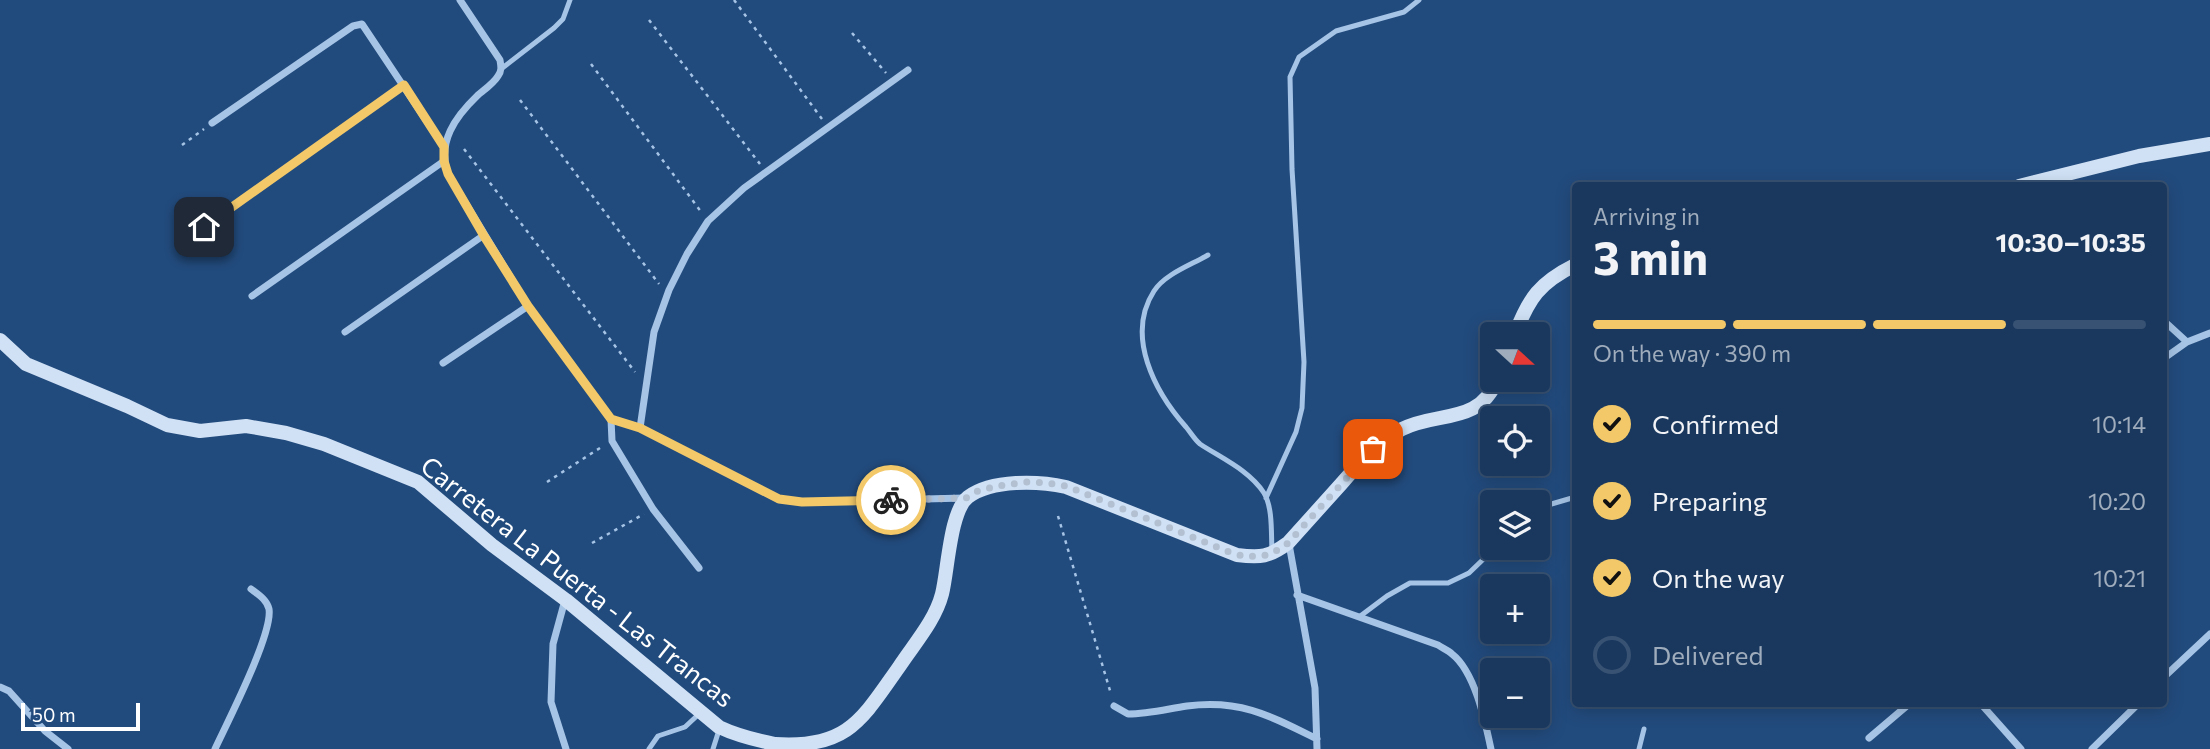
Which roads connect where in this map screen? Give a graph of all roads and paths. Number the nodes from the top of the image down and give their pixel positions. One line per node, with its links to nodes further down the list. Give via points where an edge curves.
1 (460, 0): 8 (street, via 500,60)
2 (570, 0): 8 (lane, via 563,19)
3 (734, 0): 14 (path)
4 (1419, 0): 45 (lane, via 1404,12 1336,32 1299,57 1290,78 1303,396 1296,432)
5 (649, 20): 20 (path)
6 (852, 33): 10 (path)
7 (591, 64): 22 (path)
8 (501, 69): 17 (street, via 465,107)
9 (908, 71): 10 (street)
10 (892, 81): 14 (street)
11 (404, 85): 13 (street, via 366,29 357,24); 17 (street); 23 (street)
12 (520, 100): 27 (path)
13 (212, 123): 16 (path)
14 (828, 127): 20 (street)
15 (2210, 144): 21 (street)
16 (182, 145)
17 (444, 147): 19 (street)
18 (464, 149): 38 (path)
19 (444, 161): 24 (street); 28 (street)
20 (766, 172): 22 (street)
21 (2036, 182)
22 (708, 221): 27 (street)
23 (204, 227)
24 (484, 236): 29 (street); 32 (street)
25 (1208, 255): 45 (lane, via 1156,288 1146,308 1143,349 1172,413 1198,443 1257,484)
26 (1572, 267): 30 (street, via 1537,290)
27 (667, 295): 38 (street, via 654,332)
28 (252, 296)
29 (528, 306): 37 (street); 40 (street)
30 (1520, 322)
31 (2167, 324): 35 (street)
32 (345, 332)
33 (2210, 333): 35 (street)
34 (0, 340): 57 (street, Carretera La Puerta - Las Trancas, via 26,364 167,425 200,431 246,426 286,433 404,475)
35 (2187, 342): 36 (street)
36 (2167, 356)
37 (443, 363)
38 (646, 386): 41 (street)
39 (1490, 392): 51 (street, via 1467,413 1415,422 1373,449)
40 (611, 419): 41 (street); 42 (street)
41 (640, 428): 44 (street, via 779,499)
42 (612, 441): 43 (path); 48 (street)
43 (547, 482)
44 (966, 498): 52 (street, via 978,491 1027,482 1066,486 1237,555 1256,558); 67 (street, Carretera La Puerta - Las Trancas, via 955,516 942,596 933,616 857,726 835,742 815,748 738,736)
45 (1266, 498): 52 (lane)
46 (1572, 498): 47 (lane)
47 (1550, 504)
48 (653, 509): 50 (path); 54 (street)
49 (1058, 516): 62 (path)
50 (592, 543)
51 (1288, 543): 52 (street); 56 (street)
52 (1272, 554)
53 (1483, 560): 58 (lane, via 1448,583 1410,583)
54 (699, 568)
55 (251, 589): 72 (street, via 266,600 268,620 253,667)
56 (1297, 595): 58 (street); 70 (street, via 1315,688)
57 (566, 600): 66 (street, Carretera La Puerta - Las Trancas); 73 (street, via 553,644 551,702)
58 (1359, 617): 77 (street, via 1438,645 1453,655 1468,674)
59 (2210, 634): 60 (street)
60 (2167, 674)
61 (0, 687): 71 (street)
62 (1114, 706): 70 (street, via 1128,715 1190,705 1239,705)
63 (1905, 707): 69 (street)
64 (1984, 707): 79 (street)
65 (2135, 707): 80 (street)
66 (700, 713): 67 (street, Carretera La Puerta - Las Trancas); 74 (lane, via 685,727 658,736)
67 (719, 727): 75 (lane)
68 (1644, 729): 78 (lane)
69 (1869, 737)
70 (1317, 739): 76 (street)
71 (68, 749)
72 (215, 749)
73 (566, 749)
74 (649, 749)
75 (713, 749)
76 (1317, 749)
77 (1491, 749)
78 (1639, 749)
79 (2021, 749)
80 (2092, 749)

